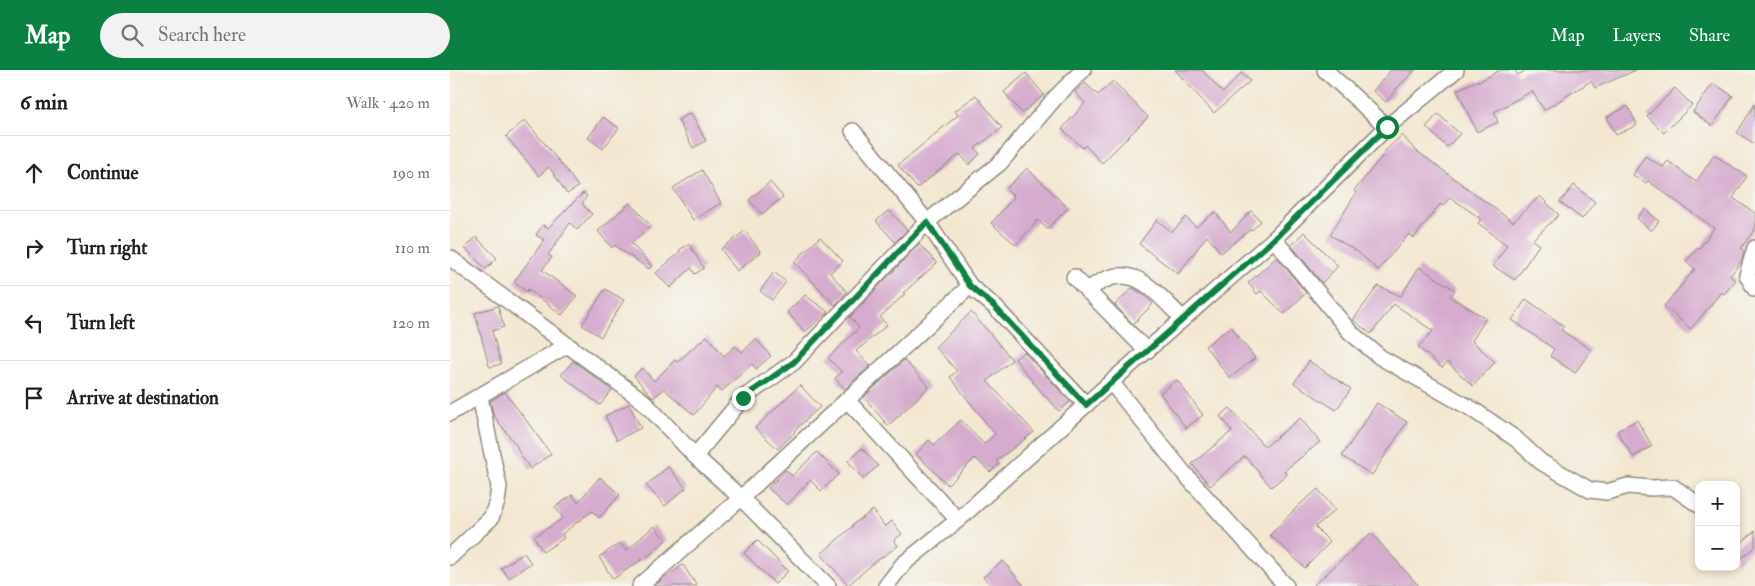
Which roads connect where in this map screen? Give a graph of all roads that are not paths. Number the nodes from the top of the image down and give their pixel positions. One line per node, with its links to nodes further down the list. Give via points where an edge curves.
1 (1082, 70): 6 (street, via 1000,163)
2 (1325, 70): 4 (street)
3 (1456, 70): 4 (street)
4 (1387, 127): 7 (street)
5 (853, 131): 6 (street)
6 (927, 222): 11 (street); 22 (street, via 794,362 743,398)
7 (1274, 239): 14 (street); 24 (street, via 1350,332 1380,357 1480,414 1516,439 1541,462 1590,490 1607,492 1628,486 1673,486)
8 (1755, 248): 12 (street, via 1747,275)
9 (450, 258): 15 (street)
10 (1074, 278): 13 (street)
11 (970, 286): 19 (street); 20 (street, via 994,306)
12 (1755, 289)
13 (1087, 291): 14 (street, via 1100,280 1120,275 1138,278); 16 (street)
14 (1183, 319): 16 (street)
15 (566, 346): 18 (street); 22 (street, via 643,402)
16 (1146, 351): 17 (street)
17 (1111, 382): 20 (street); 30 (street, via 1183,472)
18 (480, 397): 21 (street); 26 (street, via 499,487 498,502 491,518)
19 (847, 400): 23 (street); 25 (street)
20 (1086, 405): 25 (street)
21 (450, 413)
22 (695, 456): 23 (street)
23 (741, 498): 27 (street); 28 (street)
24 (1695, 502)
25 (958, 520): 29 (street, via 903,564)
26 (450, 557)
27 (640, 586)
28 (828, 586)
29 (886, 586)
30 (1286, 586)

